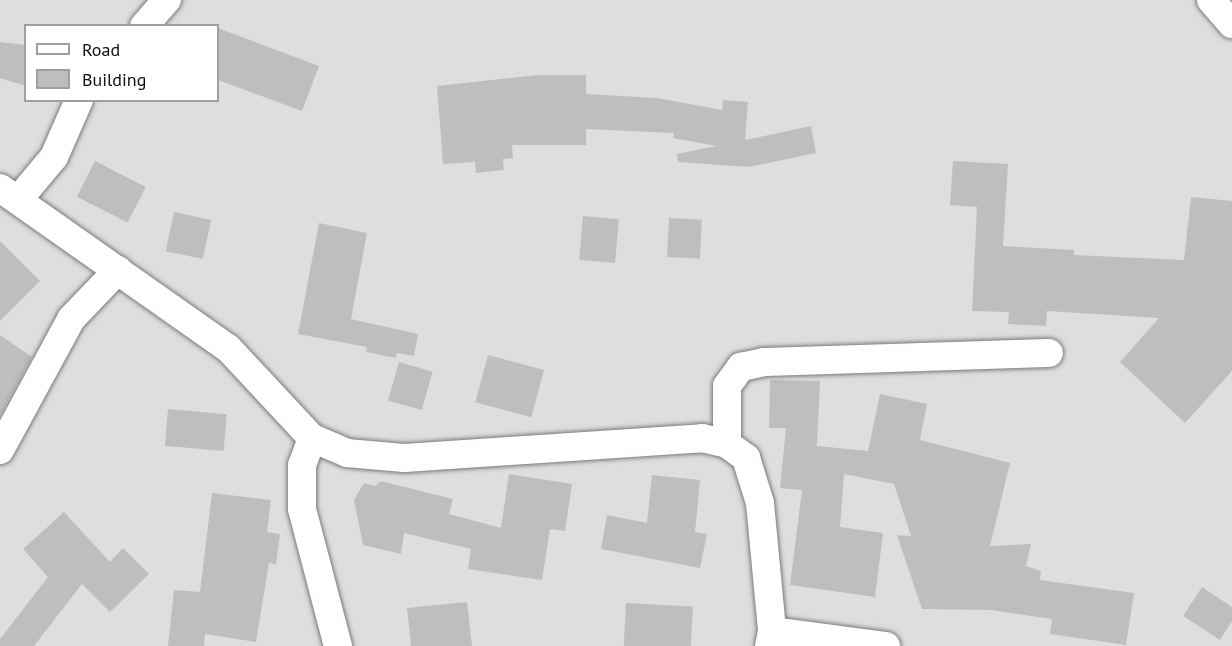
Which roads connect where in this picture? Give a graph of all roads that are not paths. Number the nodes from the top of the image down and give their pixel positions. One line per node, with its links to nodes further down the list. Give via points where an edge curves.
1 (167, 0): 3 (street)
2 (1211, 0): 4 (street)
3 (146, 24)
4 (1232, 24)
5 (78, 102): 6 (street, via 54,157)
6 (9, 194): 7 (street)
7 (118, 270): 9 (street, via 248,364); 11 (street, via 70,320)
8 (1049, 352): 10 (street, via 764,362 741,367 727,387)
9 (312, 438): 10 (street, via 347,453 404,458 702,438); 13 (street, via 302,465 302,509)
10 (727, 444): 12 (street, via 746,458 755,480)
11 (0, 450)
12 (771, 638): 14 (street)
13 (338, 646)
14 (886, 646)

